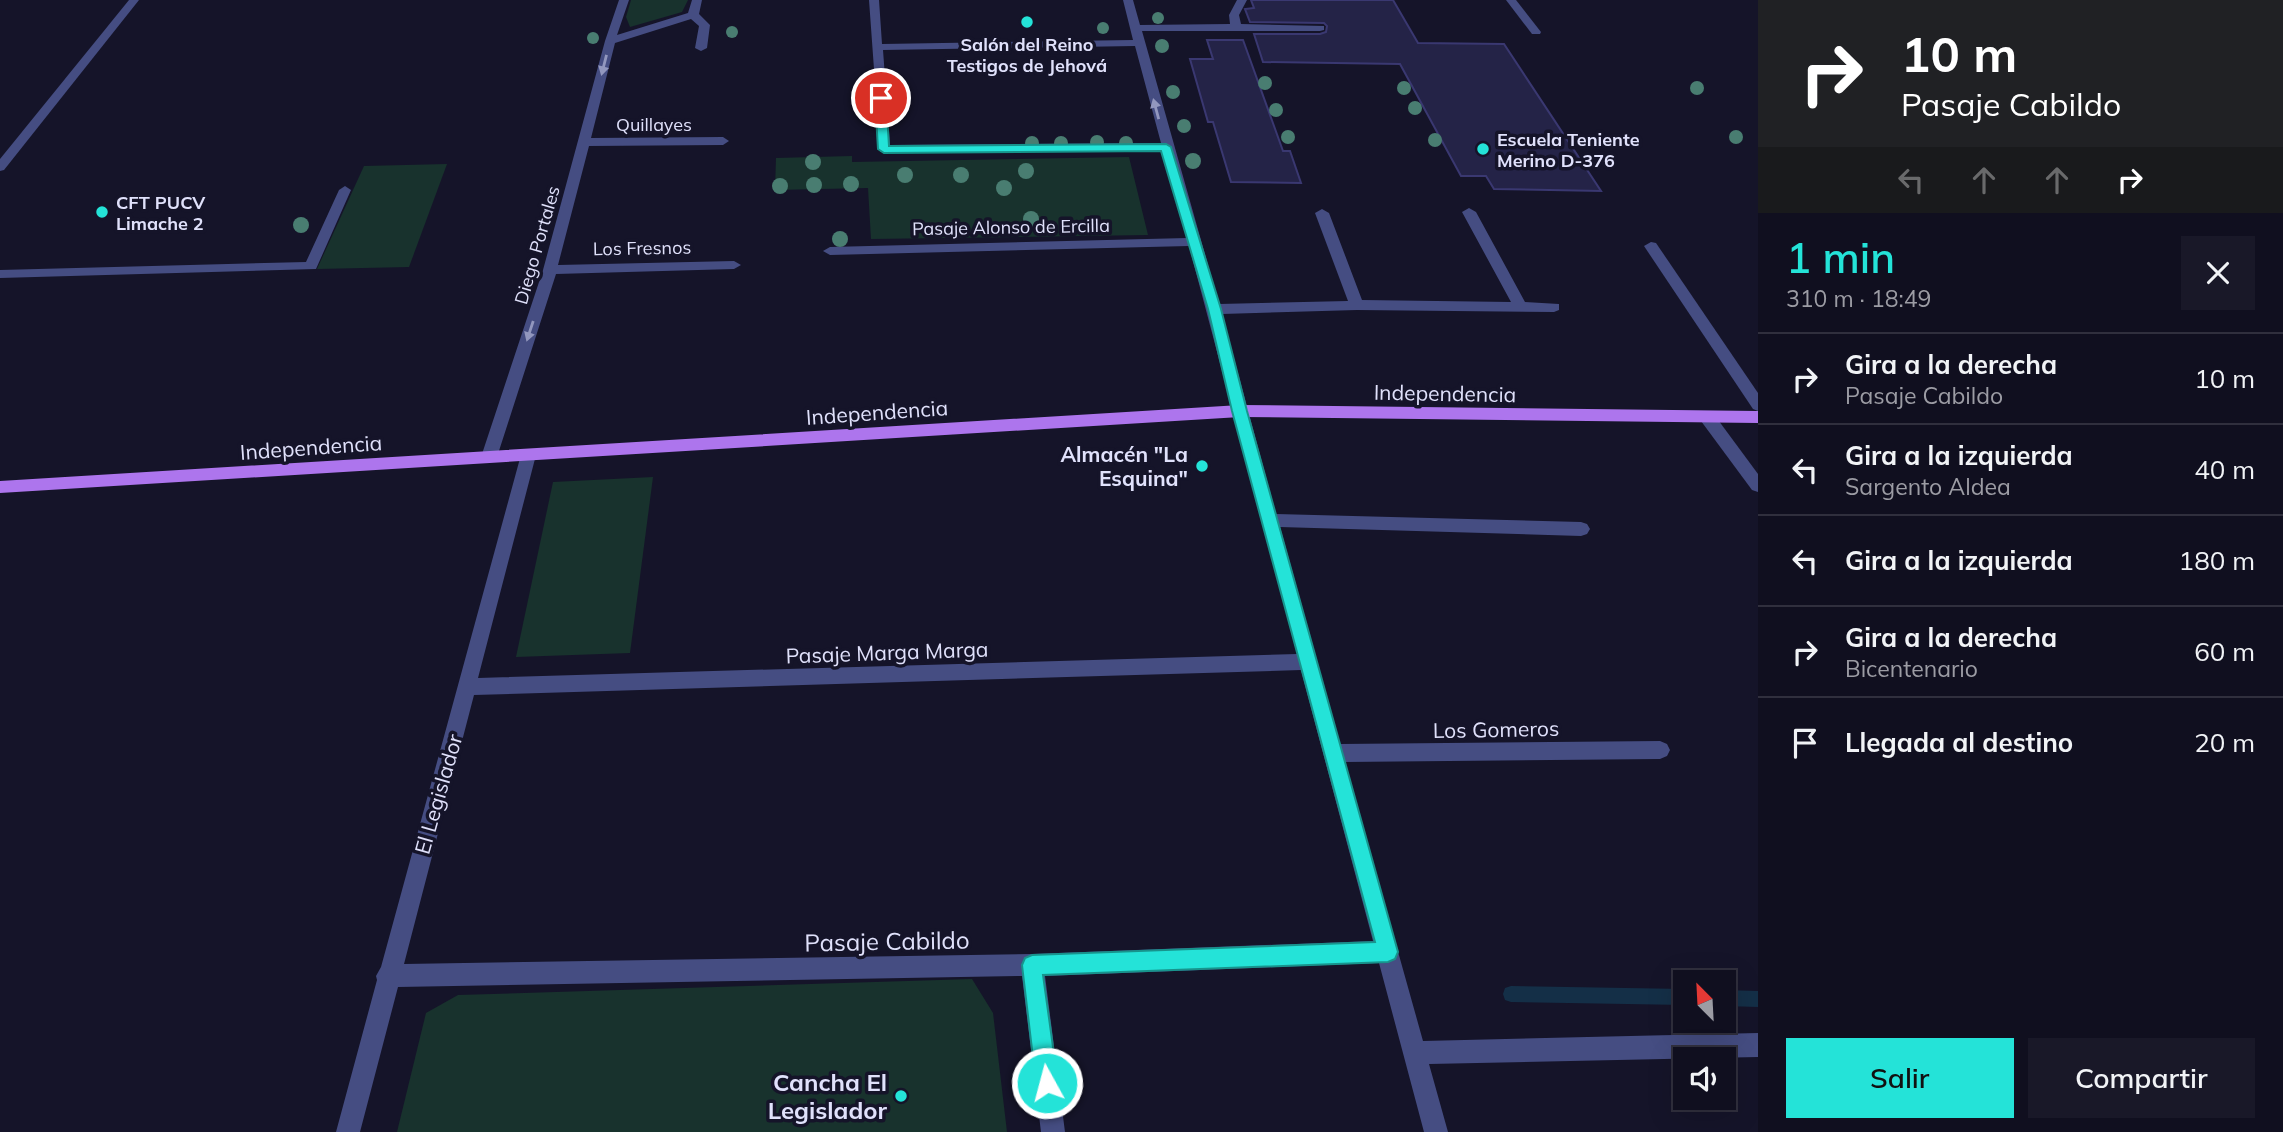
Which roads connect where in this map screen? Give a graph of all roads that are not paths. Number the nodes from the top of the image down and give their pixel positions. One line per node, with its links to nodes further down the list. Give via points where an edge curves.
1 (134, 0): 20 (street)
2 (624, 0): 13 (street, Diego Portales)
3 (697, 0): 8 (street)
4 (874, 0): 15 (street)
5 (1128, 0): 9 (street)
6 (1242, 0): 10 (street, via 1234,15)
7 (1511, 0): 12 (street)
8 (693, 15): 13 (street); 16 (street, via 705,25)
9 (1135, 27): 10 (street); 14 (street)
10 (1237, 27): 11 (street)
11 (1320, 28)
12 (1536, 32)
13 (610, 41): 18 (street, Diego Portales, one-way to 18)
14 (1138, 43): 15 (street); 19 (street, one-way to 14)
15 (877, 47): 19 (street, via 884,149)
16 (701, 48)
17 (723, 141): 18 (street, Quillayes)
18 (584, 142): 28 (street, Diego Portales)
19 (1166, 147): 24 (street)
20 (0, 167)
21 (345, 190): 29 (street, via 311,266)
22 (1469, 212): 31 (street)
23 (1322, 214): 30 (street)
24 (1194, 242): 26 (street, Pasaje Alonso de Ercilla); 33 (street)
25 (1651, 246): 34 (street)
26 (830, 251)
27 (734, 265): 28 (street, Los Fresnos)
28 (550, 270): 39 (street, Diego Portales, one-way to 39)
29 (0, 274)
30 (1357, 306): 31 (street); 33 (street)
31 (1520, 306): 32 (street)
32 (1554, 307)
33 (1215, 309): 35 (street)
34 (1758, 405)
35 (1240, 411): 36 (main road, Independencia); 38 (main road, Independencia); 42 (street)
36 (1707, 417): 37 (main road, Independencia); 40 (street)
37 (1758, 418)
38 (528, 455): 39 (main road, Independencia); 45 (street, El Legislador)
39 (489, 457): 41 (main road, Independencia)
40 (1758, 486)
41 (0, 487)
42 (1269, 520): 43 (street); 44 (street)
43 (1581, 528)
44 (1308, 662): 45 (street, Pasaje Marga Marga); 47 (street)
45 (468, 687): 50 (street, El Legislador)
46 (1660, 750): 47 (street, Los Gomeros)
47 (1333, 753): 48 (street)
48 (1388, 952): 49 (street, Pasaje Cabildo); 52 (street)
49 (1032, 965): 50 (street, Pasaje Cabildo); 54 (street)
50 (387, 976): 53 (street, El Legislador)
51 (1758, 1045): 52 (street)
52 (1415, 1053): 55 (street)
53 (348, 1132)
54 (1053, 1132)
55 (1436, 1132)

